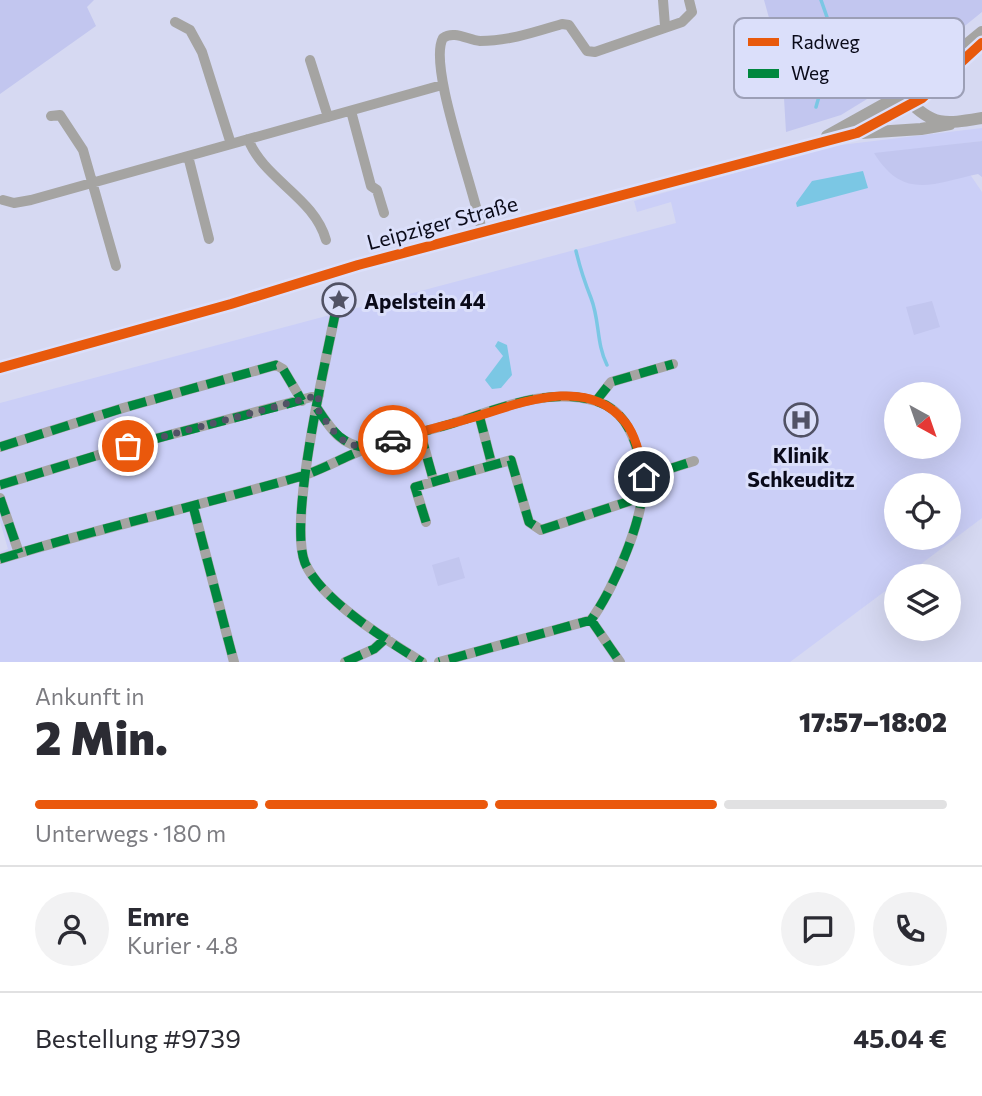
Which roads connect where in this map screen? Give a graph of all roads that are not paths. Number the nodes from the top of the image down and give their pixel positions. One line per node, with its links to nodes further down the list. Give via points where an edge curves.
1 (663, 0): 4 (street)
2 (689, 0): 4 (street, via 690,16)
3 (175, 22): 21 (street, via 190,30 202,52)
4 (666, 26): 10 (street, via 595,52 587,51 569,25 562,24 505,40 476,41 451,34 443,38 439,49)
5 (982, 32): 7 (street, Leipziger Straße)
6 (982, 43): 9 (street, Leipziger Straße)
7 (964, 48)
8 (310, 60): 15 (street)
9 (964, 60)
10 (443, 85): 13 (street); 27 (street)
11 (908, 99): 12 (street, Leipziger Straße); 17 (street, via 931,120)
12 (890, 109): 18 (street); 19 (street, Leipziger Straße); 22 (street, Leipziger Straße)
13 (351, 111): 15 (street); 26 (street, via 371,186 377,190)
14 (51, 116): 24 (street, via 60,115 83,150)
15 (328, 117): 20 (street)
16 (982, 118): 17 (street, Leipziger Straße)
17 (950, 124): 18 (street, Leipziger Straße)
18 (909, 129): 19 (street, Leipziger Straße)
19 (857, 133): 22 (street, Leipziger Straße)
20 (248, 139): 21 (street); 29 (street, via 262,163 317,218)
21 (231, 144): 23 (street)
22 (804, 146): 27 (street, Leipziger Straße)
23 (188, 156): 24 (street); 28 (street)
24 (92, 183): 25 (street, via 14,204); 30 (street)
25 (1, 201)
26 (384, 213)
27 (482, 232): 33 (street, Leipziger Straße)
28 (209, 239)
29 (326, 240)
30 (116, 266)
31 (336, 310): 34 (street)
32 (673, 364): 36 (street, via 611,382)
33 (0, 368)
34 (319, 395): 35 (street); 37 (street)
35 (302, 401): 40 (street, via 276,365); 47 (street, via 152,439)
36 (596, 401): 38 (street, via 558,396 522,400); 45 (street, via 626,423)
37 (317, 408): 41 (street, via 341,440); 44 (street)
38 (479, 415): 39 (street); 43 (street)
39 (420, 432): 41 (street); 46 (street)
40 (0, 447)
41 (367, 448): 44 (street)
42 (694, 461): 45 (street)
43 (492, 465): 46 (street); 48 (street, via 511,460 529,522 541,530)
44 (306, 474): 50 (street); 55 (street, via 301,532 304,561 326,592)
45 (644, 477): 48 (street)
46 (434, 482): 51 (street, via 415,487)
47 (0, 485)
48 (642, 497): 54 (street, via 627,549)
49 (0, 498): 52 (street)
50 (193, 506): 52 (street); 56 (street)
51 (426, 522)
52 (19, 553): 53 (street)
53 (0, 559)
54 (591, 620): 59 (street); 60 (street)
55 (386, 638): 57 (street); 58 (street)
56 (234, 662)
57 (345, 662)
58 (422, 662)
59 (439, 662)
60 (620, 662)

